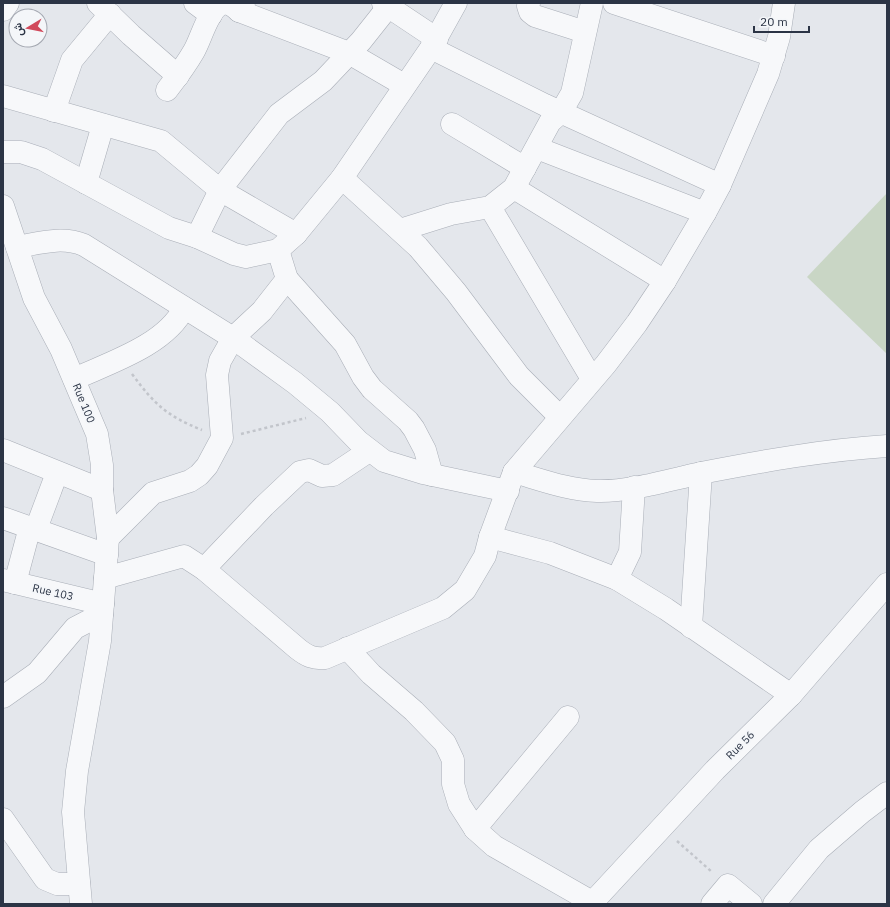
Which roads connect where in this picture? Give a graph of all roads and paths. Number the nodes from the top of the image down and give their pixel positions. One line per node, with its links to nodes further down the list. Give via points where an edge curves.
1 (456, 3): 11 (street)
2 (529, 3): 10 (street, via 530,12 540,19)
3 (592, 3): 10 (street)
4 (614, 3): 13 (street)
5 (784, 3): 13 (street, via 780,37)
6 (386, 4): 11 (street); 12 (street, via 361,41)
7 (242, 7): 9 (street, via 224,3 216,8); 12 (street)
8 (104, 9): 9 (street, via 172,83 194,50); 16 (street, via 72,60)
9 (203, 9)
10 (585, 32): 17 (street, via 572,93)
11 (434, 43): 14 (street); 17 (street, via 491,80)
12 (349, 53): 14 (street); 27 (street, via 322,81 279,114)
13 (774, 56): 25 (street)
14 (404, 85): 23 (street)
15 (3, 96): 16 (street)
16 (54, 111): 19 (street)
17 (561, 112): 20 (street, via 550,122); 25 (street)
18 (452, 124): 22 (street)
19 (103, 125): 24 (street); 27 (street, via 161,141)
20 (536, 148): 22 (street); 30 (street)
21 (3, 152): 24 (street, via 27,153 59,167)
22 (525, 168): 26 (street)
23 (342, 178): 31 (street); 32 (street)
24 (86, 183): 33 (street, via 169,228)
25 (720, 185): 30 (street)
26 (514, 188): 29 (street); 37 (street)
27 (220, 190): 32 (street); 33 (street)
28 (3, 206): 34 (street, Rue 100)
29 (490, 207): 31 (street, via 451,214); 41 (street)
30 (705, 213): 37 (street)
31 (400, 230): 42 (street, via 431,261 519,376)
32 (296, 234): 35 (street)
33 (196, 237): 35 (street, via 246,257)
34 (17, 247): 38 (street, via 61,239 76,242); 40 (street, Rue 100, via 34,298)
35 (278, 250): 36 (street)
36 (287, 279): 39 (street, via 262,311); 48 (street, via 345,344 372,389 414,429 425,450)
37 (665, 281): 41 (street, via 637,323)
38 (184, 308): 39 (street); 40 (street, via 170,328 159,338)
39 (233, 338): 45 (street, via 316,400); 55 (street, via 220,361 217,375 222,438 210,461 195,479 153,493)
40 (74, 379): 51 (street, Rue 100, via 97,434 102,465)
41 (592, 379): 42 (street)
42 (560, 417): 49 (street)
43 (887, 446): 47 (street, via 846,448)
44 (3, 450): 46 (street)
45 (369, 451): 48 (street, via 384,461); 56 (street, via 333,475 322,476 309,470 300,472)
46 (57, 473): 51 (street); 53 (street)
47 (701, 473): 50 (street); 62 (street)
48 (432, 475): 49 (street)
49 (511, 481): 50 (street, via 598,491); 54 (street)
50 (634, 487): 58 (street, via 630,552)
51 (102, 490): 55 (street, Rue 100)
52 (3, 518): 53 (street)
53 (33, 528): 55 (street); 59 (street)
54 (490, 537): 58 (street, via 550,553); 63 (street, via 474,576 465,590 454,600 443,608)
55 (107, 546): 57 (street, Rue 100)
56 (204, 569): 57 (street, via 189,558 180,556); 63 (street, via 307,656 325,658)
57 (106, 578): 61 (street, Rue 100)
58 (617, 579): 62 (street)
59 (9, 582): 61 (street, Rue 103)
60 (887, 584): 64 (street, Rue 56)
61 (102, 609): 65 (street, via 75,628 37,673); 72 (street, Rue 100, via 100,641 76,771 73,812)
62 (691, 627): 64 (street)
63 (347, 648): 69 (street, via 445,743 452,760 453,784 459,804)
64 (791, 695): 70 (street, Rue 56, via 715,770)
65 (3, 697)
66 (568, 717): 69 (street)
67 (887, 793): 76 (street, via 819,849)
68 (3, 819): 72 (street, via 45,879)
69 (475, 829): 73 (street, via 494,846)
70 (662, 829): 71 (path); 73 (street, Rue 56)
71 (728, 885): 74 (street); 75 (street)
72 (80, 894)
73 (591, 903)
74 (712, 904)
75 (751, 904)
76 (774, 904)

